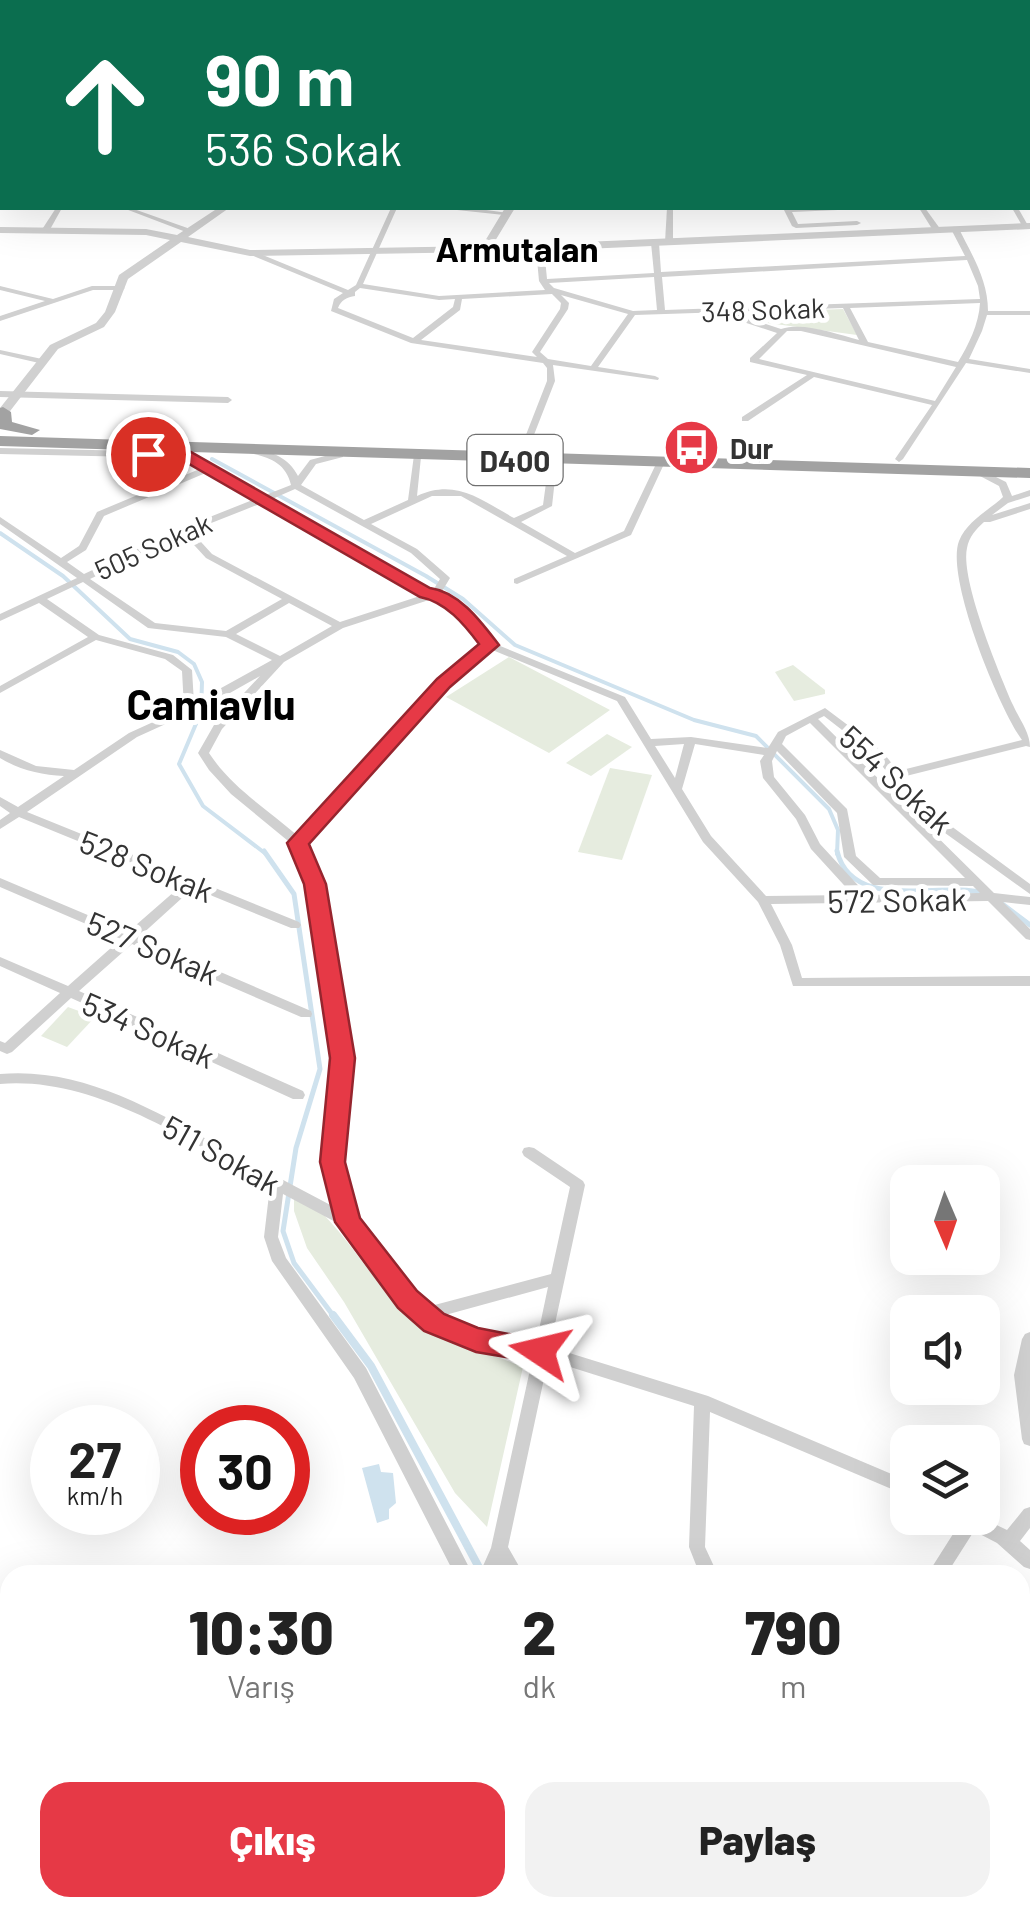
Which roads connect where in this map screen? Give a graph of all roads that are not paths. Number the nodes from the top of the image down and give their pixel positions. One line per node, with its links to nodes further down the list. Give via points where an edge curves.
1 (58, 210): 15 (street)
2 (131, 210): 16 (street)
3 (221, 210): 16 (street)
4 (393, 210): 22 (street)
5 (507, 210): 20 (street)
6 (670, 210): 18 (street)
7 (787, 210): 11 (street, via 796,226)
8 (848, 210): 11 (street, via 857,223)
9 (923, 210): 14 (street)
10 (1026, 227): 12 (street); 17 (street)
11 (828, 229): 14 (street); 18 (street)
12 (955, 229): 14 (street); 24 (street)
13 (0, 230): 15 (street)
14 (937, 230)
15 (45, 231): 16 (street)
16 (185, 233): 23 (street); 28 (street, via 122,277)
17 (1030, 241)
18 (668, 242): 19 (street)
19 (655, 243): 21 (street); 25 (street)
20 (486, 248): 21 (street); 22 (street)
21 (540, 248): 26 (street)
22 (376, 251): 23 (street); 29 (street)
23 (250, 253): 29 (street)
24 (968, 258): 25 (street); 32 (street)
25 (656, 274): 26 (street); 35 (street)
26 (547, 287): 30 (street); 37 (street, 348 Sokak); 44 (street, via 564,309 536,352)
27 (0, 288): 31 (street)
28 (121, 288): 31 (street, via 92,288); 45 (street, via 100,325)
29 (356, 290): 30 (street); 41 (street, via 334,309)
30 (459, 297): 41 (street, via 456,308)
31 (53, 301): 39 (street)
32 (984, 301): 33 (street, 348 Sokak); 36 (street)
33 (845, 306): 34 (street, 348 Sokak); 42 (street)
34 (719, 312): 35 (street, 348 Sokak); 40 (street)
35 (661, 313): 37 (street, 348 Sokak)
36 (986, 313): 38 (street); 46 (street)
37 (634, 314): 47 (street)
38 (1030, 314)
39 (0, 319)
40 (782, 332): 42 (street, via 802,329); 49 (street, via 754,360)
41 (414, 341): 44 (street)
42 (865, 343): 46 (street)
43 (0, 352): 45 (street)
44 (543, 359): 47 (street); 60 (street, via 551,381)
45 (39, 360): 52 (street)
46 (961, 362): 48 (street); 54 (street)
47 (595, 366): 50 (street)
48 (1030, 371)
49 (811, 376): 54 (street); 56 (street)
50 (655, 378)
51 (0, 394): 52 (street)
52 (14, 394): 53 (street); 55 (street)
53 (228, 400)
54 (934, 403): 65 (street)
55 (2, 413): 58 (highway, via 13,429)
56 (744, 419)
57 (0, 432): 58 (highway, D400)
58 (144, 436): 60 (highway, D400)
59 (0, 441): 61 (highway, D400)
60 (526, 446): 65 (highway, D400)
61 (240, 450): 63 (highway, D400); 72 (street, via 282,460)
62 (0, 451): 69 (street, via 185,456)
63 (346, 454): 64 (highway, D400); 72 (street, 505 Sokak, via 313,462)
64 (417, 457): 66 (highway, D400); 75 (street)
65 (898, 459): 67 (highway, D400)
66 (553, 461): 68 (highway, D400); 79 (street, via 547,506)
67 (1030, 461)
68 (660, 464): 71 (highway, D400); 83 (street, via 628,533)
69 (207, 469): 74 (street); 84 (street, via 100,514 83,548)
70 (1030, 473): 71 (highway, D400)
71 (983, 474): 76 (street, via 1007,488)
72 (296, 486): 74 (street, 505 Sokak); 80 (street)
73 (1030, 494): 76 (street)
74 (262, 498): 82 (street, 505 Sokak); 87 (street)
75 (412, 499): 79 (street, via 463,494); 80 (street)
76 (1004, 502): 81 (street)
77 (1030, 506): 81 (street)
78 (0, 520): 84 (street)
79 (516, 521): 83 (street)
80 (363, 524): 87 (street, via 445,578)
81 (971, 527): 103 (street, via 960,554 1008,714)
82 (185, 530): 85 (street, 505 Sokak); 89 (street, via 209,556)
83 (574, 556): 86 (street)
84 (62, 561): 85 (street)
85 (82, 578): 88 (street, 505 Sokak); 92 (street, via 152,626)
86 (516, 581)
87 (431, 594): 91 (street); 94 (street, via 466,616)
88 (40, 599): 90 (street, 505 Sokak); 93 (street)
89 (289, 599): 91 (street); 92 (street)
90 (0, 618)
91 (339, 626): 95 (street)
92 (228, 634): 95 (street)
93 (95, 637): 96 (street); 98 (street, via 169,657 187,670)
94 (490, 645): 102 (street, via 622,699); 112 (street, via 444,683)
95 (280, 660): 97 (street); 100 (street)
96 (0, 690)
97 (210, 700): 98 (street); 100 (street, via 225,704)
98 (189, 710): 106 (street)
99 (812, 719): 104 (street, 554 Sokak); 107 (street, 554 Sokak, via 825,711 877,752); 114 (street)
100 (218, 728): 112 (street, via 203,753 214,771 241,801)
101 (692, 740): 102 (street); 104 (street); 108 (street)
102 (649, 743): 108 (street)
103 (1028, 743): 107 (street)
104 (772, 747): 114 (street, via 843,812 850,857 878,882); 119 (street, via 769,778 778,793 814,846)
105 (0, 753): 106 (street, via 18,766)
106 (72, 772): 110 (street)
107 (894, 775): 116 (street, 554 Sokak, via 924,812)
108 (678, 786): 118 (street, via 708,840)
109 (0, 801): 110 (street, 528 Sokak)
110 (19, 813): 111 (street); 115 (street, 528 Sokak)
111 (0, 825)
112 (298, 843): 133 (street, via 315,884 342,1058 332,1162)
113 (0, 882): 123 (street, 527 Sokak)
114 (976, 882): 117 (street)
115 (190, 884): 121 (street, 528 Sokak); 123 (street)
116 (1030, 890)
117 (993, 897): 119 (street, 572 Sokak); 120 (street, 572 Sokak); 122 (street)
118 (763, 900): 119 (street, 572 Sokak); 125 (street, via 797,983)
119 (864, 900)
120 (1030, 901)
121 (296, 925)
122 (1030, 936)
123 (132, 937): 126 (street); 127 (street, 527 Sokak)
124 (0, 960): 126 (street, 534 Sokak)
125 (1030, 981)
126 (69, 994): 128 (street); 130 (street, 534 Sokak)
127 (306, 1014)
128 (4, 1048)
129 (0, 1079): 132 (street, 511 Sokak, via 82,1086 138,1108)
130 (298, 1096)
131 (529, 1152): 134 (street, via 578,1184)
132 (285, 1189): 133 (street, 511 Sokak); 147 (street, via 272,1237 279,1261 360,1373)
133 (348, 1222): 135 (street, 511 Sokak)
134 (556, 1279): 135 (street); 137 (street)
135 (424, 1314): 137 (street, 511 Sokak, via 476,1340)
136 (1030, 1339): 139 (street, via 1022,1375)
137 (540, 1351): 138 (street, 511 Sokak); 145 (street)
138 (702, 1401): 140 (street, 511 Sokak); 150 (street, via 697,1547)
139 (1030, 1439)
140 (890, 1482)
141 (1030, 1515): 144 (street)
142 (960, 1535): 151 (street)
143 (996, 1535): 144 (street)
144 (1008, 1542): 146 (street)
145 (499, 1548): 148 (street); 149 (street)
146 (1030, 1561)
147 (459, 1565)
148 (492, 1565)
149 (509, 1565)
150 (706, 1565)
151 (942, 1565)

